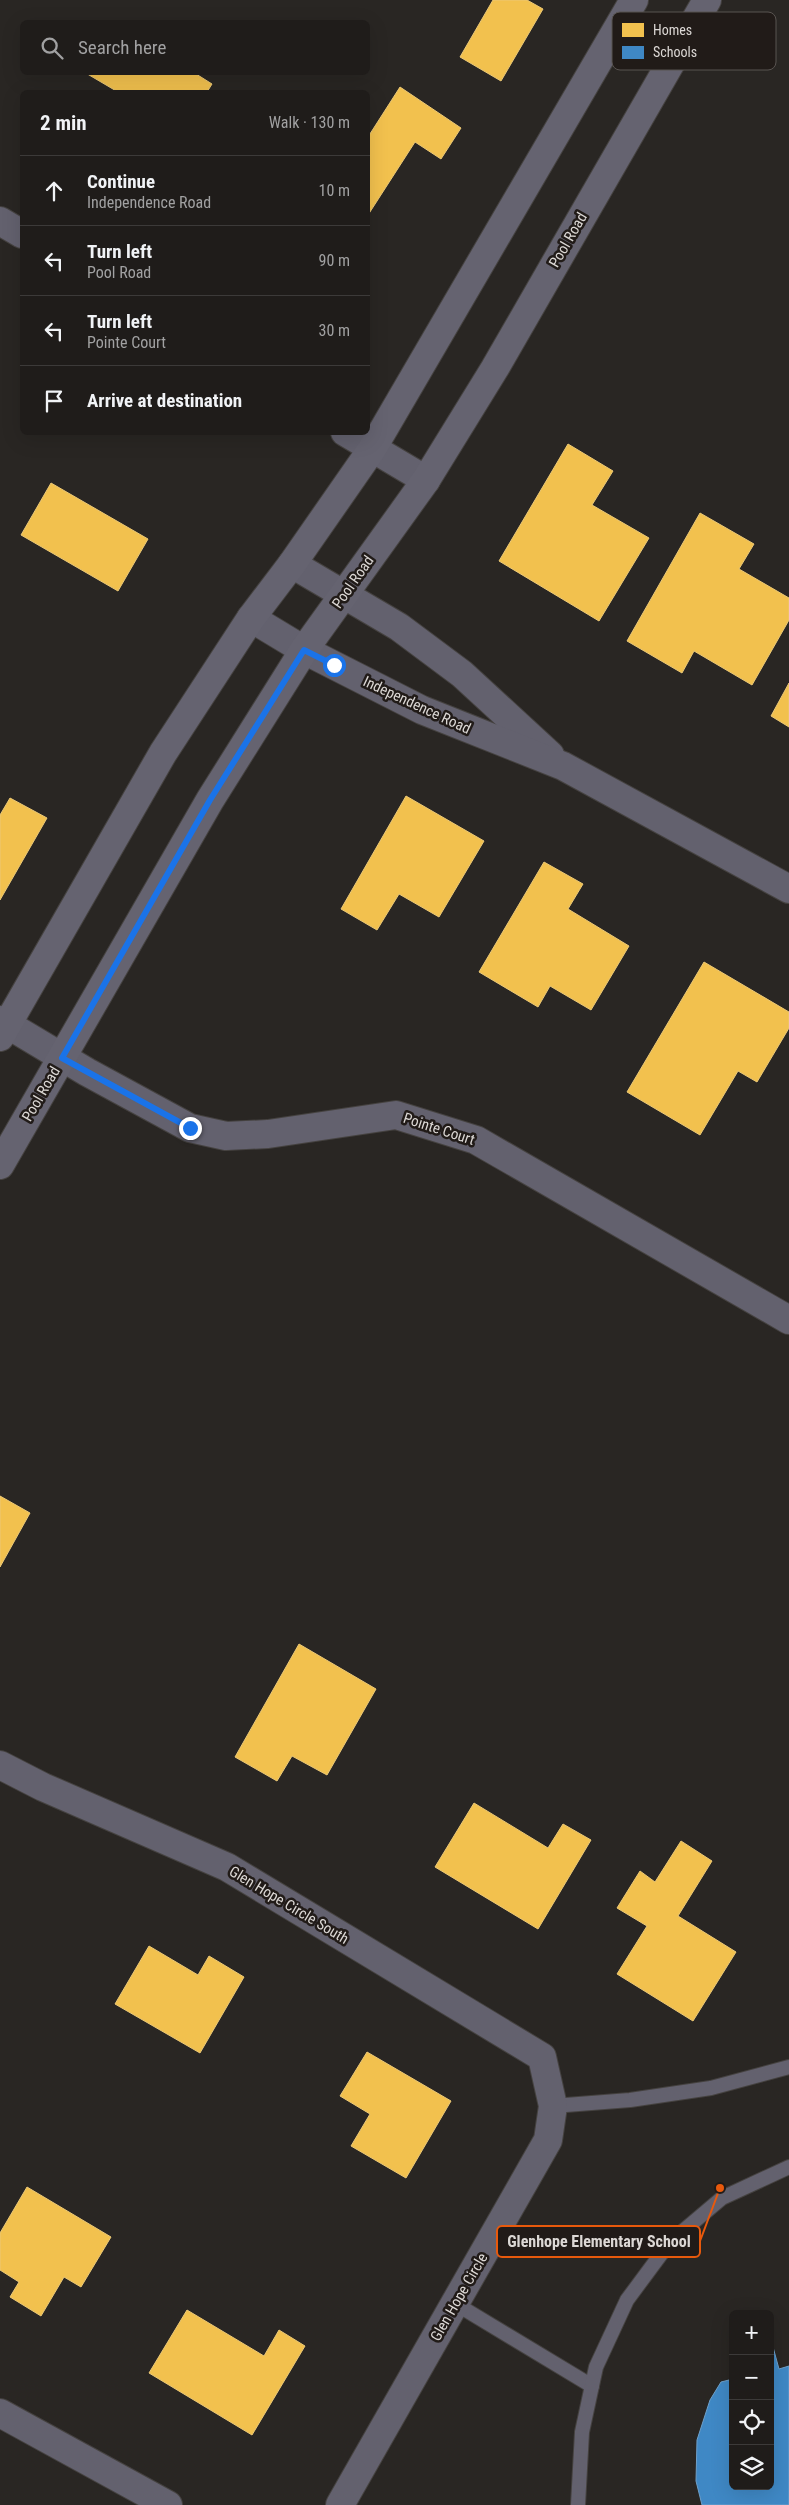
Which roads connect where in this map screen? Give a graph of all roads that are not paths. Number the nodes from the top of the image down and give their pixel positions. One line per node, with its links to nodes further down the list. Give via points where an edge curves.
1 (634, 0): 3 (main road)
2 (706, 0): 4 (main road, Pool Road)
3 (627, 12)
4 (699, 12)
5 (612, 38): 10 (main road)
6 (666, 70): 11 (main road, Pool Road, via 495,368)
7 (0, 220): 8 (street)
8 (20, 233)
9 (350, 435): 10 (street)
10 (372, 448): 11 (street); 12 (main road)
11 (426, 480): 13 (main road, Pool Road)
12 (292, 564): 13 (street, Independence Road); 14 (main road)
13 (344, 595): 15 (main road, Pool Road); 16 (street, Independence Road, via 399,628 462,674)
14 (251, 618): 15 (street, Independence Road); 18 (main road, via 163,753)
15 (304, 650): 16 (street, Independence Road, via 422,710); 19 (main road, Pool Road, via 210,800)
16 (563, 766): 17 (street, Independence Road)
17 (789, 889)
18 (2, 1027): 19 (street, Pointe Court)
19 (62, 1058): 20 (main road, Pool Road); 21 (street, Pointe Court, via 190,1128 226,1136 268,1134 396,1115 467,1137)
20 (0, 1165)
21 (789, 1320)
22 (0, 1764): 24 (street, Glen Hope Circle South, via 43,1787 227,1867 542,2057)
23 (789, 2067): 24 (lane, via 711,2088 630,2100)
24 (550, 2094): 26 (street, Glen Hope Circle, via 548,2140)
25 (789, 2167): 27 (lane, via 722,2198 670,2242 627,2300 596,2367)
26 (456, 2304): 27 (lane); 30 (street, Glen Hope Circle)
27 (592, 2386): 31 (lane, via 582,2432)
28 (0, 2413): 29 (street)
29 (168, 2505)
30 (340, 2505)
31 (578, 2505)

